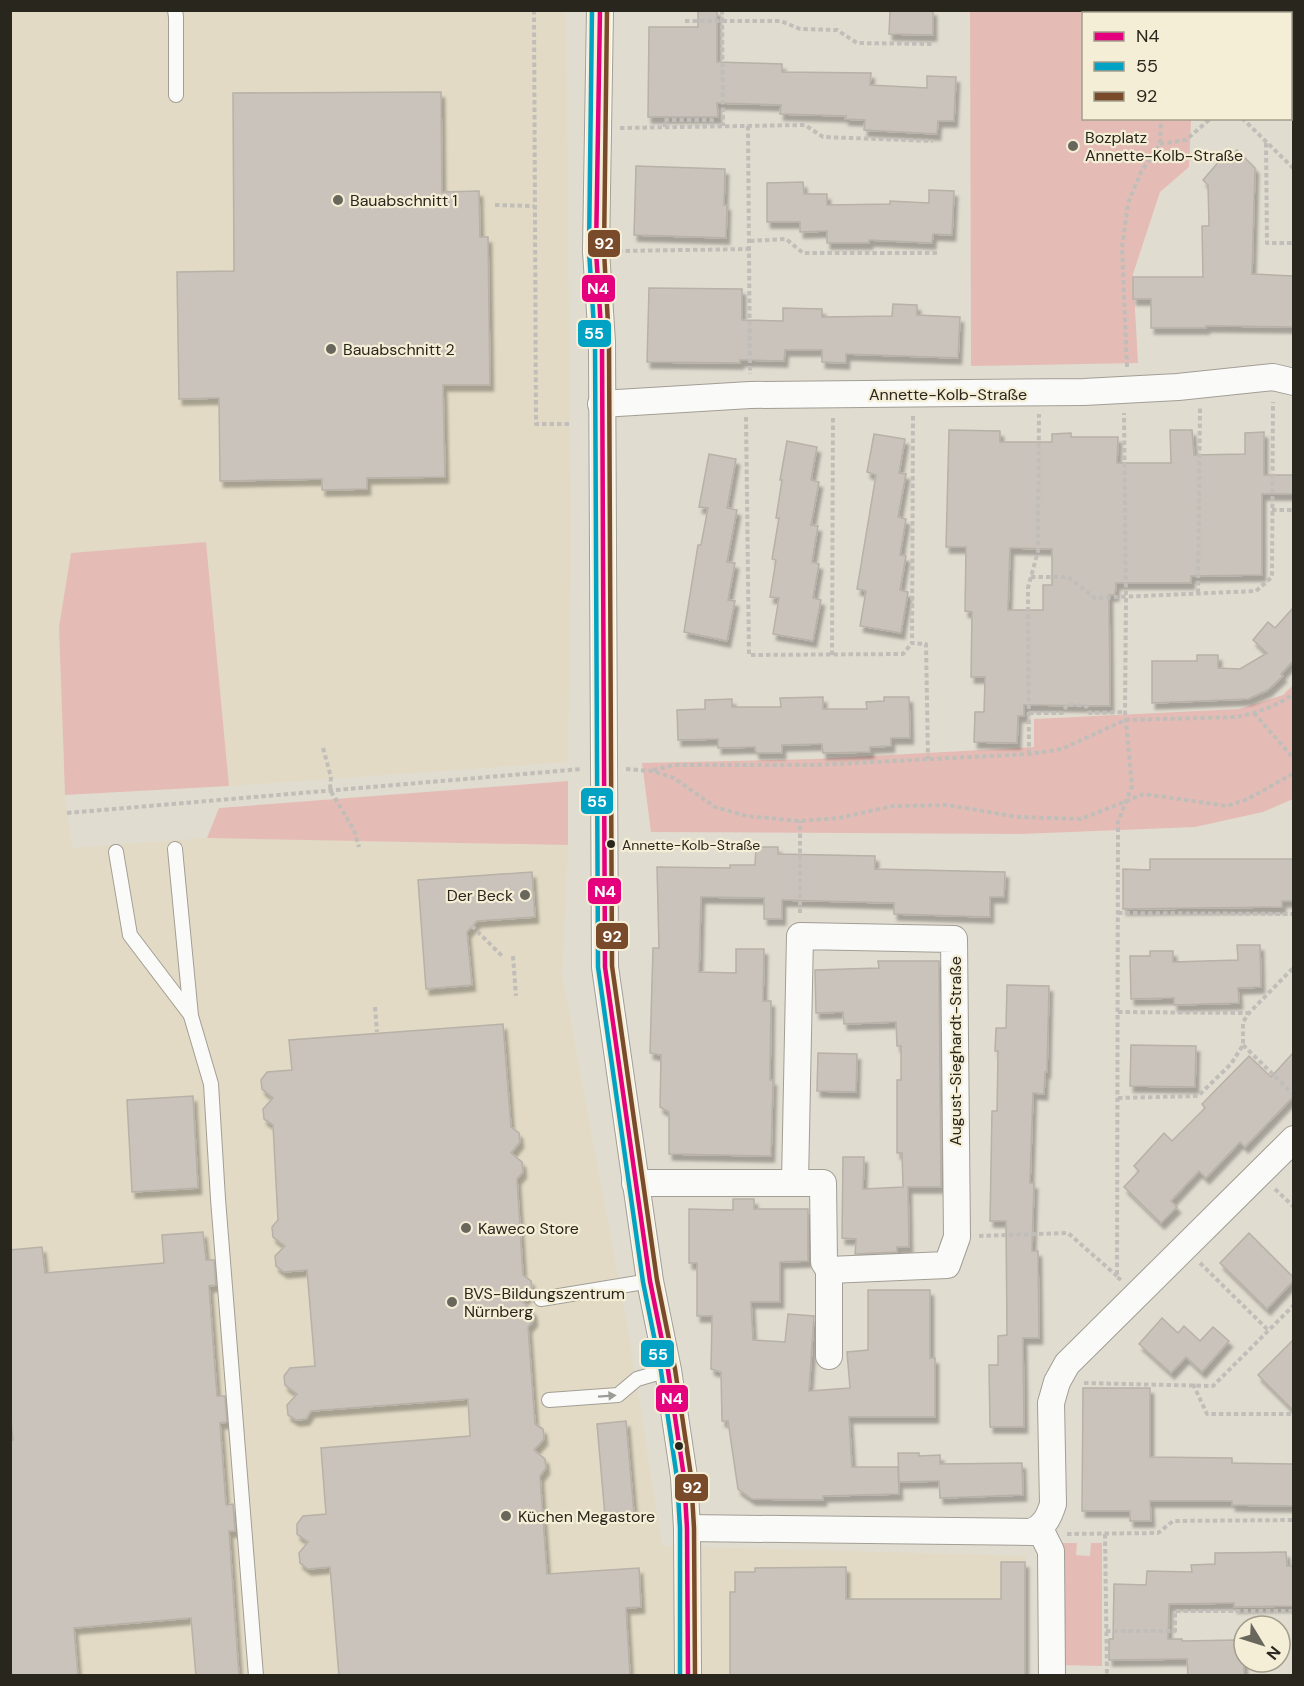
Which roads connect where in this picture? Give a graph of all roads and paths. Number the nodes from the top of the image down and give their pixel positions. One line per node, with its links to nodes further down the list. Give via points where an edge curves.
1 (175, 10): 8 (lane)
2 (534, 10): 20 (path)
3 (600, 10): 14 (street)
4 (722, 10): 5 (path)
5 (722, 20): 6 (path); 7 (path, via 781,21 800,29 837,30 857,43); 12 (path)
6 (685, 21)
7 (933, 44)
8 (176, 95)
9 (1161, 120): 17 (path)
10 (1209, 120): 17 (path, via 1186,140)
11 (1244, 120): 16 (path)
12 (723, 126): 13 (path); 14 (path, via 712,127 712,120 664,120 664,127)
13 (748, 126): 15 (path, via 805,125 823,137); 21 (path)
14 (597, 128): 24 (street)
15 (933, 141)
16 (1266, 143): 18 (path); 22 (path, via 1267,243)
17 (1160, 144): 28 (path, via 1141,172 1128,203 1122,248 1127,363)
18 (1293, 169)
19 (495, 205): 20 (path)
20 (534, 206): 34 (path, via 536,424)
21 (750, 240): 23 (path); 25 (path, via 786,239 803,253)
22 (1293, 243)
23 (750, 249): 24 (path); 31 (path)
24 (596, 251): 33 (street, via 602,342)
25 (938, 254)
26 (1283, 380): 27 (street, Annette-Kolb-Straße); 35 (path)
27 (1200, 384): 28 (street, Annette-Kolb-Straße); 38 (path)
28 (1123, 390): 29 (street, Annette-Kolb-Straße); 39 (path)
29 (1039, 393): 30 (street, Annette-Kolb-Straße); 37 (path, via 1038,550)
30 (913, 394): 32 (street, Annette-Kolb-Straße); 40 (path)
31 (747, 395): 32 (street, Annette-Kolb-Straße); 33 (street, Annette-Kolb-Straße); 41 (path, via 749,655)
32 (833, 395): 41 (path)
33 (601, 404): 51 (street)
34 (570, 424)
35 (1272, 510): 36 (path); 38 (path, via 1272,577 1256,591)
36 (1293, 510)
37 (1031, 577): 39 (path, via 1068,578 1095,598); 44 (path)
38 (1198, 593): 39 (path)
39 (1126, 598): 43 (path)
40 (912, 643): 41 (path, via 903,654); 49 (path, via 926,644)
41 (832, 655)
42 (1293, 693): 45 (path)
43 (1125, 712): 44 (path, via 1090,713 1086,706 1068,704 1062,713); 46 (path)
44 (1029, 713): 48 (path)
45 (1254, 713): 46 (path, via 1237,717); 50 (path)
46 (1125, 720): 48 (path, via 1062,749); 54 (path, via 1132,786)
47 (323, 748): 53 (path, via 331,777)
48 (1029, 754): 49 (path)
49 (928, 759): 56 (path, via 818,765 674,765 652,771 674,778 715,807 747,816)
50 (1293, 759)
51 (604, 768): 53 (path); 78 (street, via 605,967)
52 (1293, 773): 54 (path, via 1248,799 1227,806 1144,794)
53 (330, 790): 55 (path); 57 (path, via 354,830)
54 (1127, 800): 56 (path, via 1081,819 1018,817 947,805 893,806 839,818); 60 (path, via 1118,822)
55 (67, 813)
56 (800, 820): 63 (path)
57 (359, 847)
58 (175, 849): 71 (lane)
59 (116, 852): 71 (lane, via 130,934)
60 (1118, 913): 61 (path); 69 (path)
61 (1293, 914)
62 (472, 926): 64 (path)
63 (800, 936): 77 (street); 79 (street, August-Sieghardt-Straße, via 954,939)
64 (502, 956)
65 (513, 956): 67 (path)
66 (1293, 967): 70 (path)
67 (516, 996)
68 (375, 1007): 72 (path)
69 (1118, 1012): 70 (path); 75 (path)
70 (1249, 1013): 73 (path, via 1243,1022)
71 (191, 1016): 102 (lane, via 211,1084)
72 (377, 1032)
73 (1243, 1045): 74 (path); 75 (path, via 1231,1064 1198,1096)
74 (1293, 1095)
75 (1118, 1098): 82 (path)
76 (1293, 1139): 80 (street)
77 (795, 1182): 78 (street); 81 (street, via 823,1183 824,1262)
78 (635, 1183): 83 (street)
79 (957, 1237): 81 (street, August-Sieghardt-Straße, via 947,1265); 82 (path, via 1068,1233)
80 (1184, 1247): 84 (street); 87 (path)
81 (829, 1270): 88 (street)
82 (1117, 1277): 84 (path)
83 (650, 1281): 85 (lane); 89 (street)
84 (1137, 1296): 90 (street, via 1067,1364)
85 (541, 1299)
86 (1293, 1305): 87 (path)
87 (1268, 1330): 92 (path, via 1213,1386)
88 (829, 1356)
89 (668, 1370): 94 (lane, one-way to 89, via 618,1395 637,1379); 97 (street, via 684,1477)
90 (1057, 1382): 91 (path); 98 (street, via 1051,1403 1053,1504)
91 (1118, 1383): 92 (path); 93 (path)
92 (1193, 1384): 95 (path, via 1207,1414)
93 (1118, 1389)
94 (549, 1400)
95 (1293, 1414)
96 (1293, 1521): 99 (path, via 1173,1521 1158,1533)
97 (687, 1528): 98 (street, via 1031,1532); 103 (street)
98 (1040, 1529): 99 (path, via 1072,1535); 104 (street, via 1051,1551)
99 (1105, 1534): 101 (path)
100 (1293, 1611): 101 (path, via 1175,1611 1175,1631)
101 (1106, 1631): 105 (path)
102 (256, 1676)
103 (688, 1676)
104 (1052, 1676)
105 (1107, 1676)

